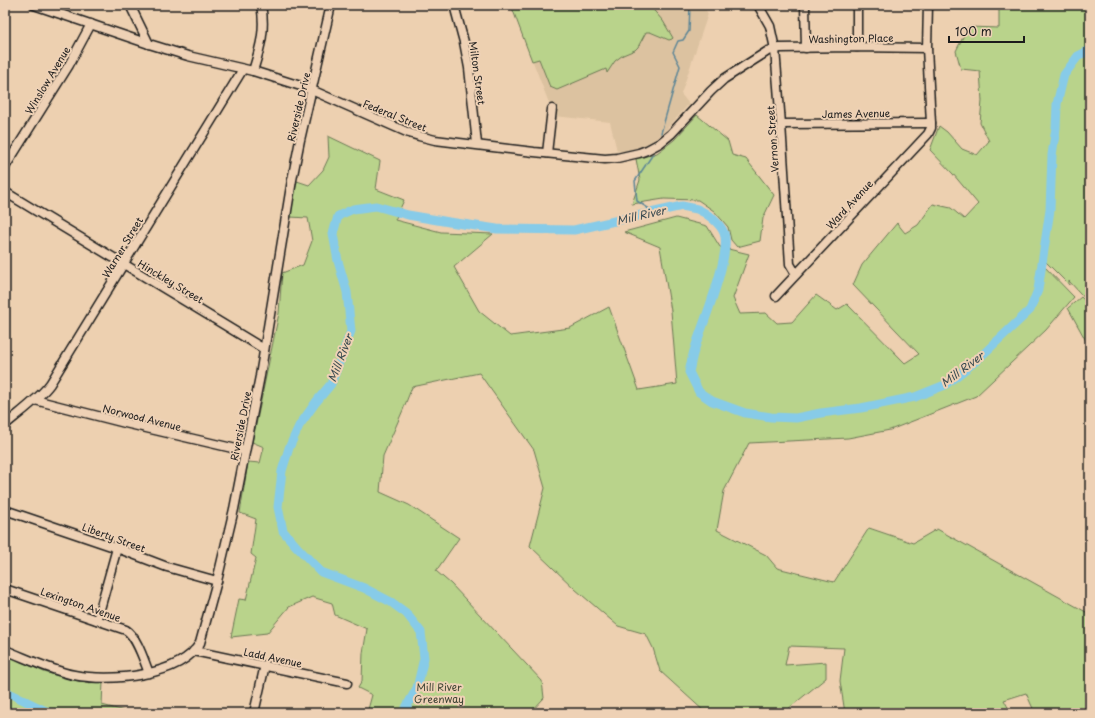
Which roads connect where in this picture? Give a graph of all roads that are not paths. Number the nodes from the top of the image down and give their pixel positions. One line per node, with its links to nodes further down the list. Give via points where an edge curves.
1 (34, 5): 10 (street, Federal Street)
2 (130, 5): 11 (street)
3 (262, 5): 17 (street, via 263,32)
4 (332, 5): 18 (street, Riverside Drive)
5 (454, 5): 22 (street, Milton Street, via 468,64)
6 (758, 5): 15 (street, Vernon Street, via 770,26)
7 (805, 5): 13 (street)
8 (857, 5): 12 (street)
9 (928, 5): 14 (street)
10 (91, 24): 11 (street, Federal Street); 24 (street, Winslow Avenue, via 69,65)
11 (149, 44): 16 (street, Federal Street)
12 (857, 47): 13 (street, Washington Place); 14 (street, Washington Place)
13 (806, 48): 15 (street, Washington Place)
14 (927, 48): 20 (street)
15 (775, 49): 21 (street, Vernon Street); 23 (street, Federal Street, via 724,79 670,134 647,150 605,159)
16 (243, 69): 17 (street, Federal Street); 26 (street, Warner Street)
17 (253, 71): 18 (street, Federal Street)
18 (312, 90): 22 (street, Federal Street, via 417,136); 29 (street, Riverside Drive, via 292,180)
19 (552, 110): 23 (street)
20 (931, 123): 21 (street, James Avenue); 27 (street, Ward Avenue, via 928,134)
21 (781, 124): 27 (street, Vernon Street, via 790,264)
22 (477, 144): 23 (street, Federal Street)
23 (547, 153)
24 (5, 167)
25 (5, 192): 26 (street, Hinckley Street)
26 (124, 264): 29 (street, Hinckley Street); 30 (street, Warner Street, via 50,384)
27 (796, 274): 28 (street, Ward Avenue)
28 (776, 296)
29 (264, 349): 32 (street, Riverside Drive)
30 (35, 400): 31 (street, Warner Street); 32 (street, Norwood Avenue)
31 (5, 425)
32 (245, 451): 35 (street, Riverside Drive)
33 (5, 510): 34 (street, Liberty Street)
34 (117, 548): 35 (street, Liberty Street, via 167,567); 37 (street)
35 (217, 581): 39 (street, Riverside Drive, via 200,643)
36 (5, 589): 37 (street, Lexington Avenue)
37 (97, 620): 41 (street, Lexington Avenue, via 130,632)
38 (5, 650): 41 (street, Riverside Drive, via 51,668 81,676 108,678)
39 (194, 651): 40 (street, Ladd Avenue); 41 (street, Riverside Drive, via 175,664)
40 (265, 666): 42 (street, Ladd Avenue); 43 (street)
41 (149, 673)
42 (347, 683)
43 (254, 713)

